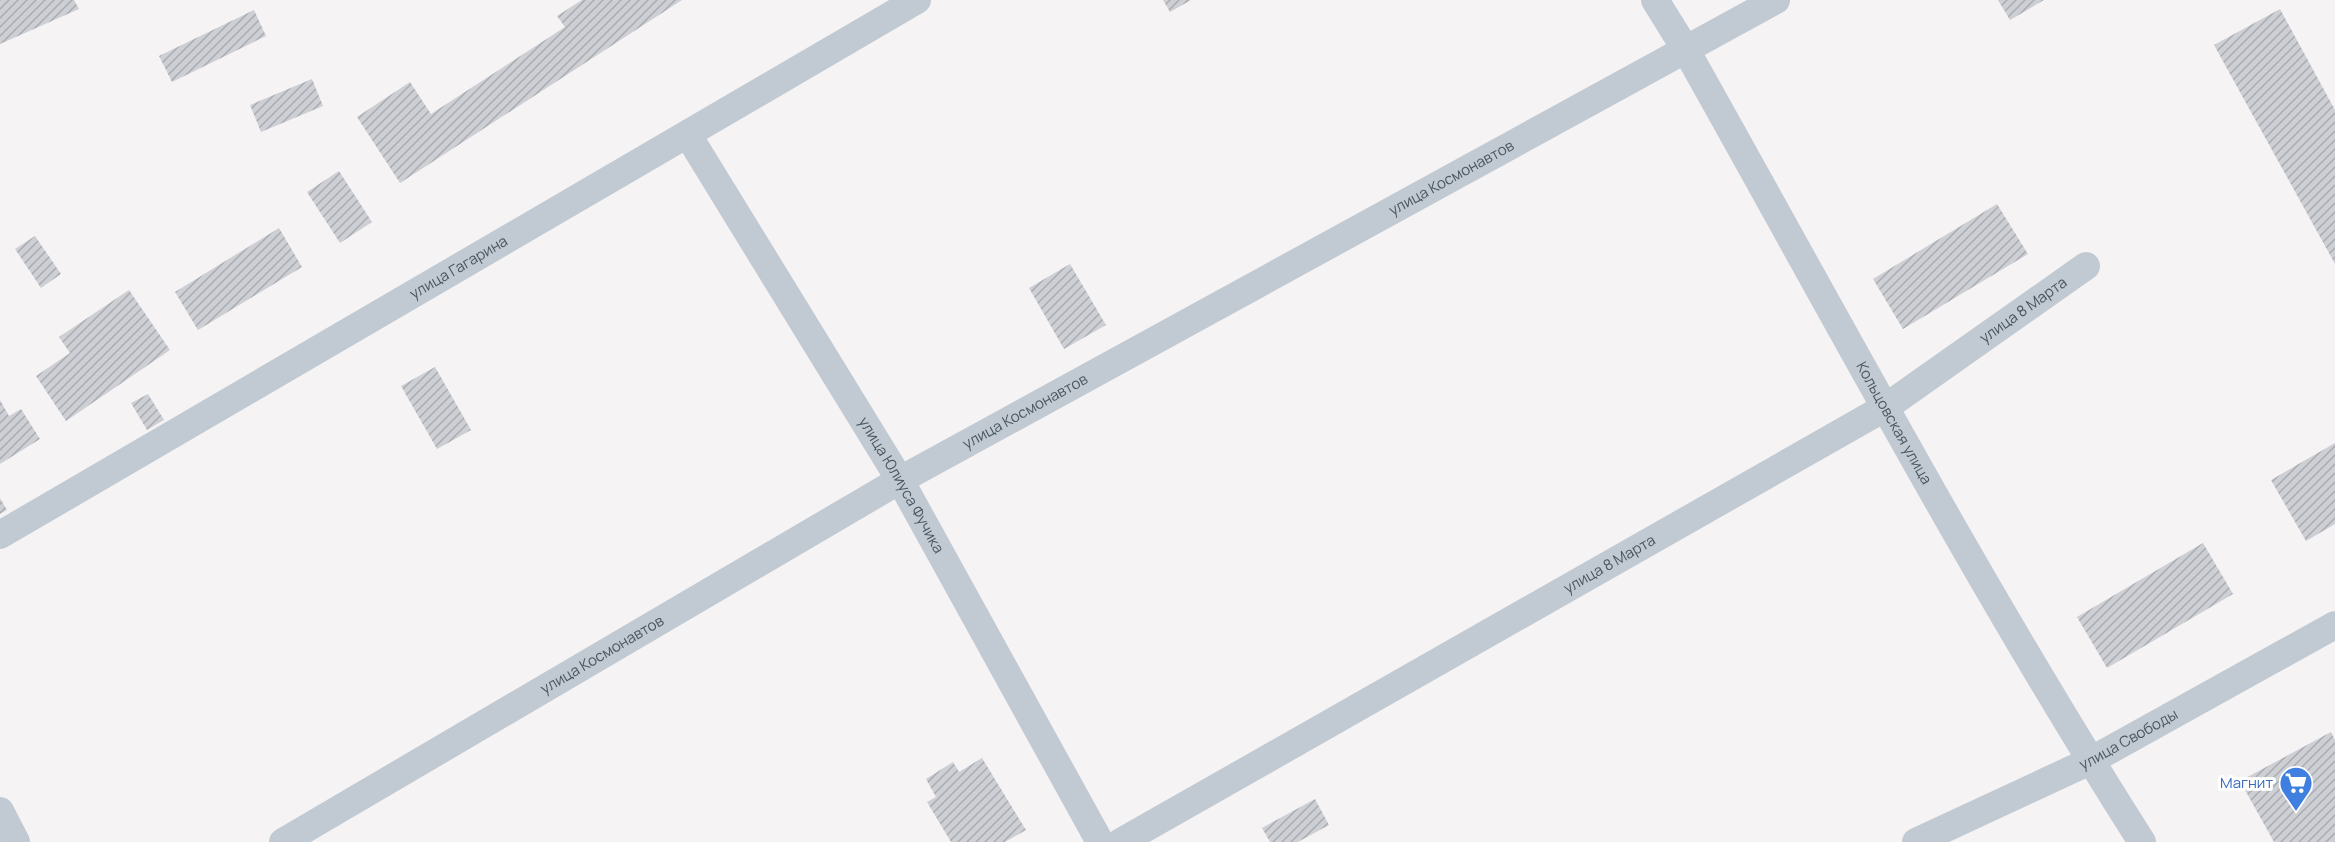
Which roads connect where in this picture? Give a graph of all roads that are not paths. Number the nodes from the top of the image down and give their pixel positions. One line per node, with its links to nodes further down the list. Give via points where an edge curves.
1 (917, 0): 5 (street, улица Гагарина)
2 (1655, 0): 4 (street, Кольцовская улица)
3 (1776, 0): 4 (street, улица Космонавтов)
4 (1686, 50): 7 (street, Кольцовская улица); 8 (street, улица Космонавтов)
5 (688, 135): 8 (street, улица Юлиуса Фучика); 9 (street, улица Гагарина)
6 (2086, 266): 7 (street, улица 8 Марта)
7 (1886, 407): 11 (street, Кольцовская улица); 16 (street, улица 8 Марта)
8 (900, 480): 14 (street, улица Космонавтов); 15 (street, улица Юлиуса Фучика)
9 (0, 535)
10 (2335, 625): 11 (street, улица Свободы)
11 (2090, 761): 17 (street, улица Свободы); 18 (street, Кольцовская улица)
12 (0, 811): 13 (street)
13 (16, 842)
14 (283, 842)
15 (1100, 842)
16 (1121, 842)
17 (1916, 842)
18 (2142, 842)

